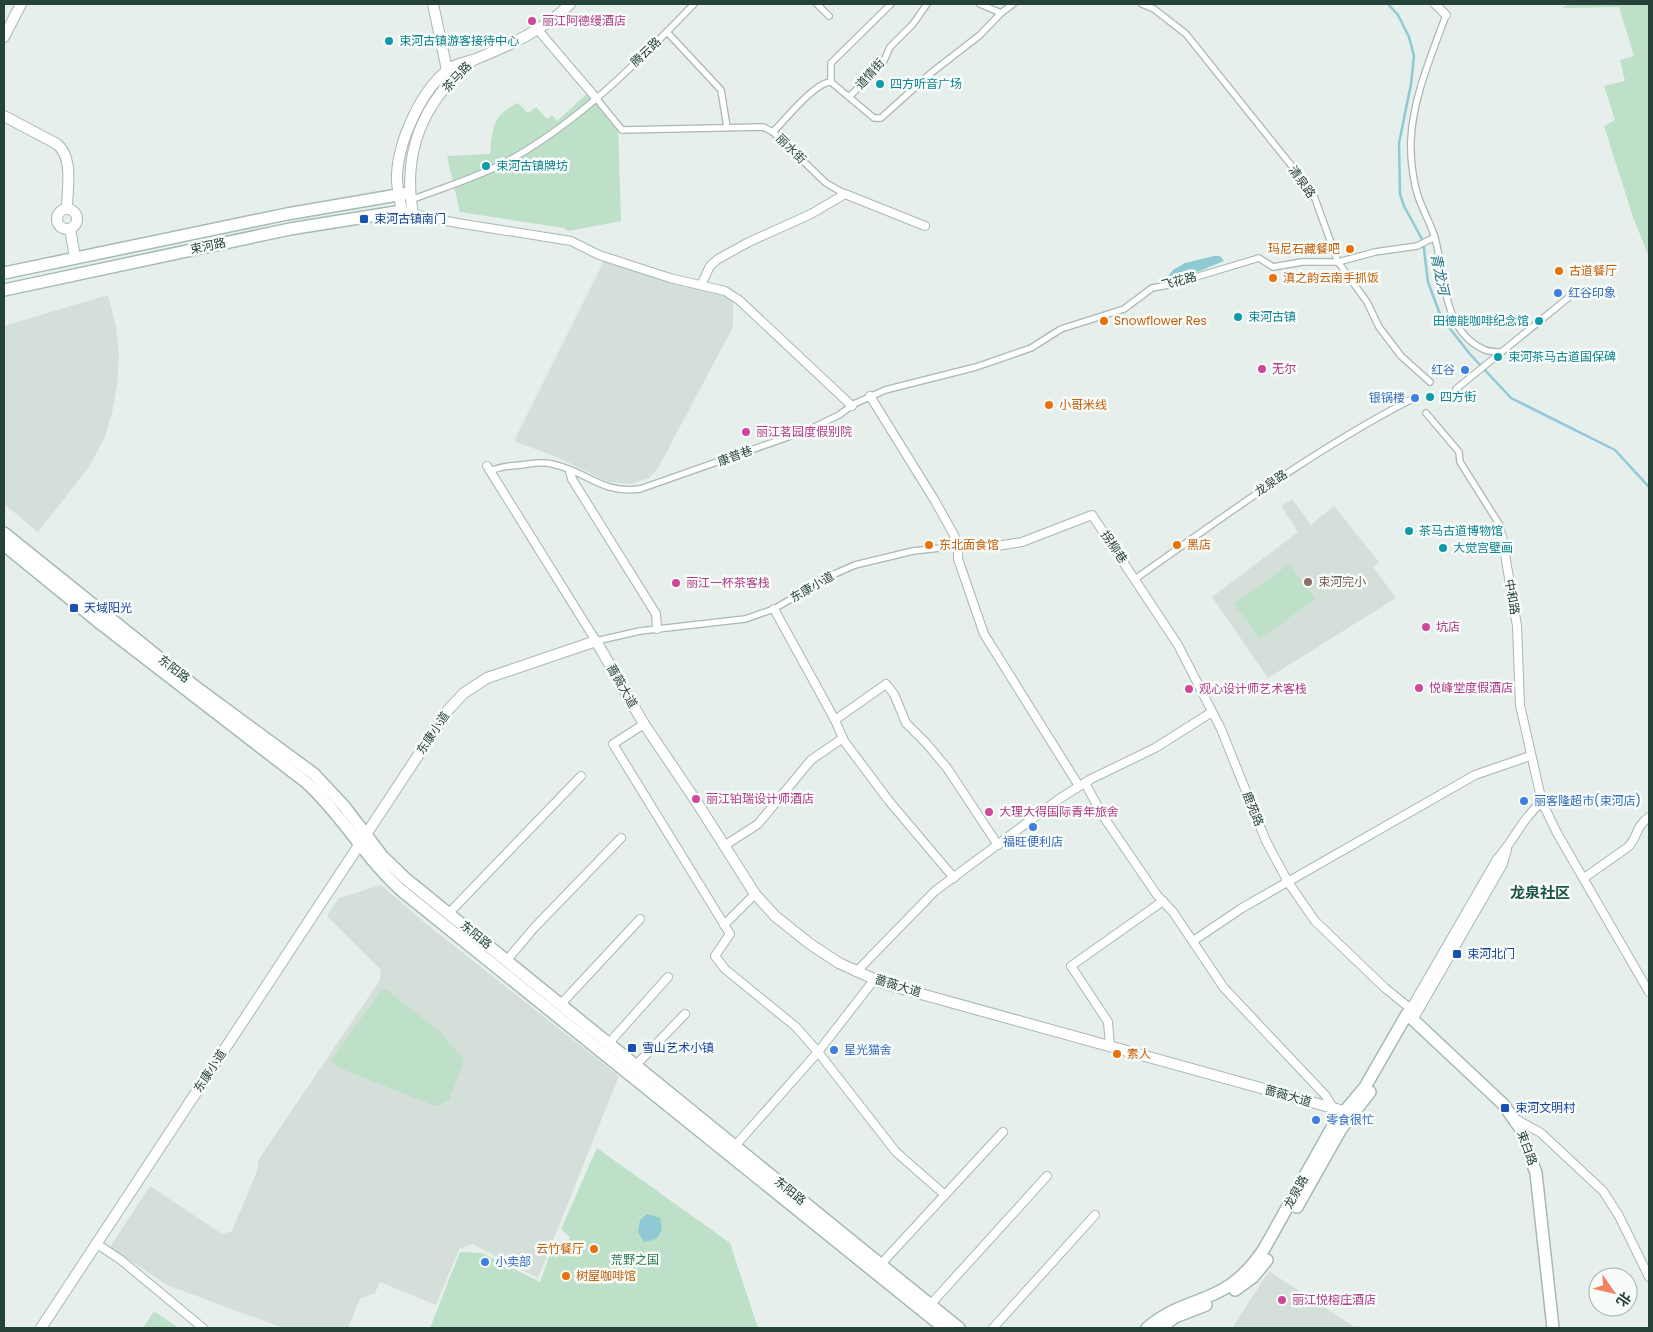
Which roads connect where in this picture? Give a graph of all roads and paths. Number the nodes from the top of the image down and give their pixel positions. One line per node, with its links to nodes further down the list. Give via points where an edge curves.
1 (21, 4): 17 (street)
2 (433, 4): 19 (street)
3 (570, 4): 15 (street)
4 (694, 4): 16 (street, 腾云路)
5 (817, 4): 14 (street)
6 (891, 4): 20 (street, via 832,63)
7 (927, 4): 21 (street, 道情街, via 890,47 883,63)
8 (980, 4): 12 (street)
9 (1013, 4): 12 (street)
10 (1142, 4): 34 (street, 清泉路, via 1154,9 1186,34 1304,182 1314,196)
11 (1435, 4): 13 (street)
12 (1000, 13): 21 (street, via 980,35 881,118 874,118)
13 (1446, 15): 32 (street, via 1416,110 1411,140 1418,197)
14 (829, 16)
15 (538, 30): 18 (street); 22 (street)
16 (667, 32): 22 (street, 腾云路); 24 (street, via 721,90)
17 (4, 38)
18 (475, 59): 19 (street, 茶马路); 27 (street, 茶马路, via 457,76 426,116 411,158)
19 (447, 70): 27 (street, 茶马路, via 424,98 405,136 397,173)
20 (831, 82): 21 (street); 25 (street, via 820,85)
21 (849, 97)
22 (596, 98): 24 (street, 丽水街, via 622,130); 27 (street, 腾云路, via 562,126 505,162)
23 (4, 116): 28 (street, via 57,144 63,151 67,160)
24 (727, 127): 25 (street, 丽水街, via 763,127)
25 (773, 132): 26 (street, 丽水街, via 826,183)
26 (845, 194): 30 (street, 丽水街); 36 (street, via 718,259 710,266)
27 (406, 196): 29 (street, 茶马路); 33 (main road, 束河路, via 287,214)
28 (67, 208): 31 (street, via 78,218); 31 (street, via 58,213 57,220 63,228)
29 (408, 213): 36 (street, via 571,241 599,255); 37 (main road, 束河路, via 290,229)
30 (925, 226)
31 (70, 229): 33 (street)
32 (1435, 238): 34 (street, 飞花路, via 1417,246); 40 (street, via 1445,293 1455,319 1466,335 1483,350)
33 (75, 257): 35 (main road, 束河路)
34 (1338, 262): 39 (street, 飞花路, via 1302,262 1273,267 1259,258 1152,288 1124,309 1061,329); 41 (street, 清泉路, via 1401,356)
35 (4, 273)
36 (701, 285): 45 (street, via 725,291 739,300)
37 (4, 290)
38 (1568, 298): 40 (street)
39 (1031, 348): 43 (street, 康普巷)
40 (1499, 354): 42 (street)
41 (1430, 382)
42 (1456, 389)
43 (870, 396): 45 (street, 康普巷); 53 (street, via 935,501)
44 (1414, 398): 54 (street, 龙泉路, via 1366,422 1304,461)
45 (852, 406): 48 (street, 康普巷, via 808,430 640,489 606,488)
46 (1426, 413): 51 (street, 中和路, via 1459,452 1460,462 1501,527)
47 (489, 468): 48 (street, 康普巷, via 542,462); 57 (street)
48 (570, 471): 56 (street, via 656,614)
49 (1092, 515): 53 (street, 东康小道, via 1022,542); 54 (street, 拐柳巷)
50 (4, 533): 67 (main road, 东阳路, via 197,688 314,774 344,806)
51 (1502, 536): 62 (street, 中和路, via 1517,626 1520,705)
52 (4, 544): 67 (main road, 东阳路, via 101,624 307,783)
53 (958, 546): 55 (street, 东康小道, via 913,551 856,565 830,576); 64 (street, via 958,559 984,634)
54 (1135, 579): 58 (street, 鹿苑路, via 1178,645)
55 (774, 609): 56 (street, 东康小道, via 735,621); 59 (street)
56 (657, 629): 57 (street, 东康小道)
57 (596, 641): 60 (street, 蔷薇大道); 67 (street, 东康小道, via 487,678 464,692 448,710)
58 (1212, 712): 64 (street, via 1155,748); 74 (street, 鹿苑路, via 1266,841)
59 (835, 720): 61 (street); 69 (street, via 886,684 894,694 906,723 947,768)
60 (644, 724): 70 (street, 蔷薇大道); 79 (street, via 613,744)
61 (843, 738): 70 (street, via 811,760 758,824); 72 (street, via 889,801)
62 (1530, 756): 65 (street, 中和路); 74 (street, via 1475,776)
63 (581, 776): 77 (street)
64 (1082, 784): 69 (street); 76 (street)
65 (1542, 802): 71 (street, via 1529,812); 73 (street, 中和路)
66 (1649, 817): 73 (street, via 1638,826 1628,847)
67 (362, 838): 77 (main road, 东阳路); 101 (street, 东康小道); 107 (main road, 东阳路, via 382,870 402,891)
68 (622, 838): 81 (street)
69 (998, 845): 72 (street)
70 (724, 846): 75 (street, 蔷薇大道)
71 (1508, 847): 88 (street, via 1497,859); 88 (street, via 1503,864)
72 (954, 878): 82 (street, via 935,891)
73 (1584, 878): 85 (street, 中和路)
74 (1288, 882): 80 (street); 88 (street, 鹿苑路, via 1315,921)
75 (754, 894): 79 (street); 82 (street, 蔷薇大道, via 798,936)
76 (1163, 901): 80 (street); 90 (street, via 1071,966 1108,1022)
77 (449, 912): 81 (main road, 东阳路)
78 (640, 919): 86 (street)
79 (724, 925): 91 (street, via 730,934 715,956 726,969 796,1027)
80 (1193, 941): 93 (street, via 1224,988 1326,1096)
81 (507, 960): 86 (main road, 东阳路)
82 (856, 972): 84 (street, 蔷薇大道)
83 (668, 978): 89 (street)
84 (874, 980): 90 (street, 蔷薇大道); 91 (street)
85 (1649, 992)
86 (561, 1004): 89 (main road, 东阳路)
87 (685, 1014): 92 (street)
88 (1410, 1014): 94 (main road, 龙泉路); 95 (main road, 束白路)
89 (608, 1043): 92 (main road, 东阳路)
90 (1110, 1046): 93 (street, 蔷薇大道)
91 (818, 1052): 97 (street); 99 (street, via 896,1152)
92 (636, 1066): 97 (main road, 东阳路)
93 (1333, 1108): 94 (street, 蔷薇大道)
94 (1349, 1113): 110 (main road, 龙泉路, via 1334,1124 1253,1265 1217,1293 1175,1309); 111 (main road, 龙泉路, via 1259,1270 1220,1300 1187,1312)
95 (1514, 1118): 103 (street, via 1541,1133 1603,1191); 112 (main road, 束白路, via 1526,1139 1536,1173)
96 (1003, 1132): 99 (street)
97 (735, 1146): 102 (main road, 东阳路)
98 (1047, 1176): 104 (street)
99 (945, 1195): 102 (street)
100 (1095, 1215): 109 (street)
101 (97, 1244): 105 (street, 东康小道); 106 (street)
102 (881, 1264): 104 (main road, 东阳路)
103 (1649, 1277)
104 (930, 1305): 108 (main road, 东阳路)
105 (41, 1328)
106 (203, 1328)
107 (944, 1328)
108 (959, 1328)
109 (993, 1328)
110 (1146, 1328)
111 (1161, 1328)
112 (1553, 1328)

